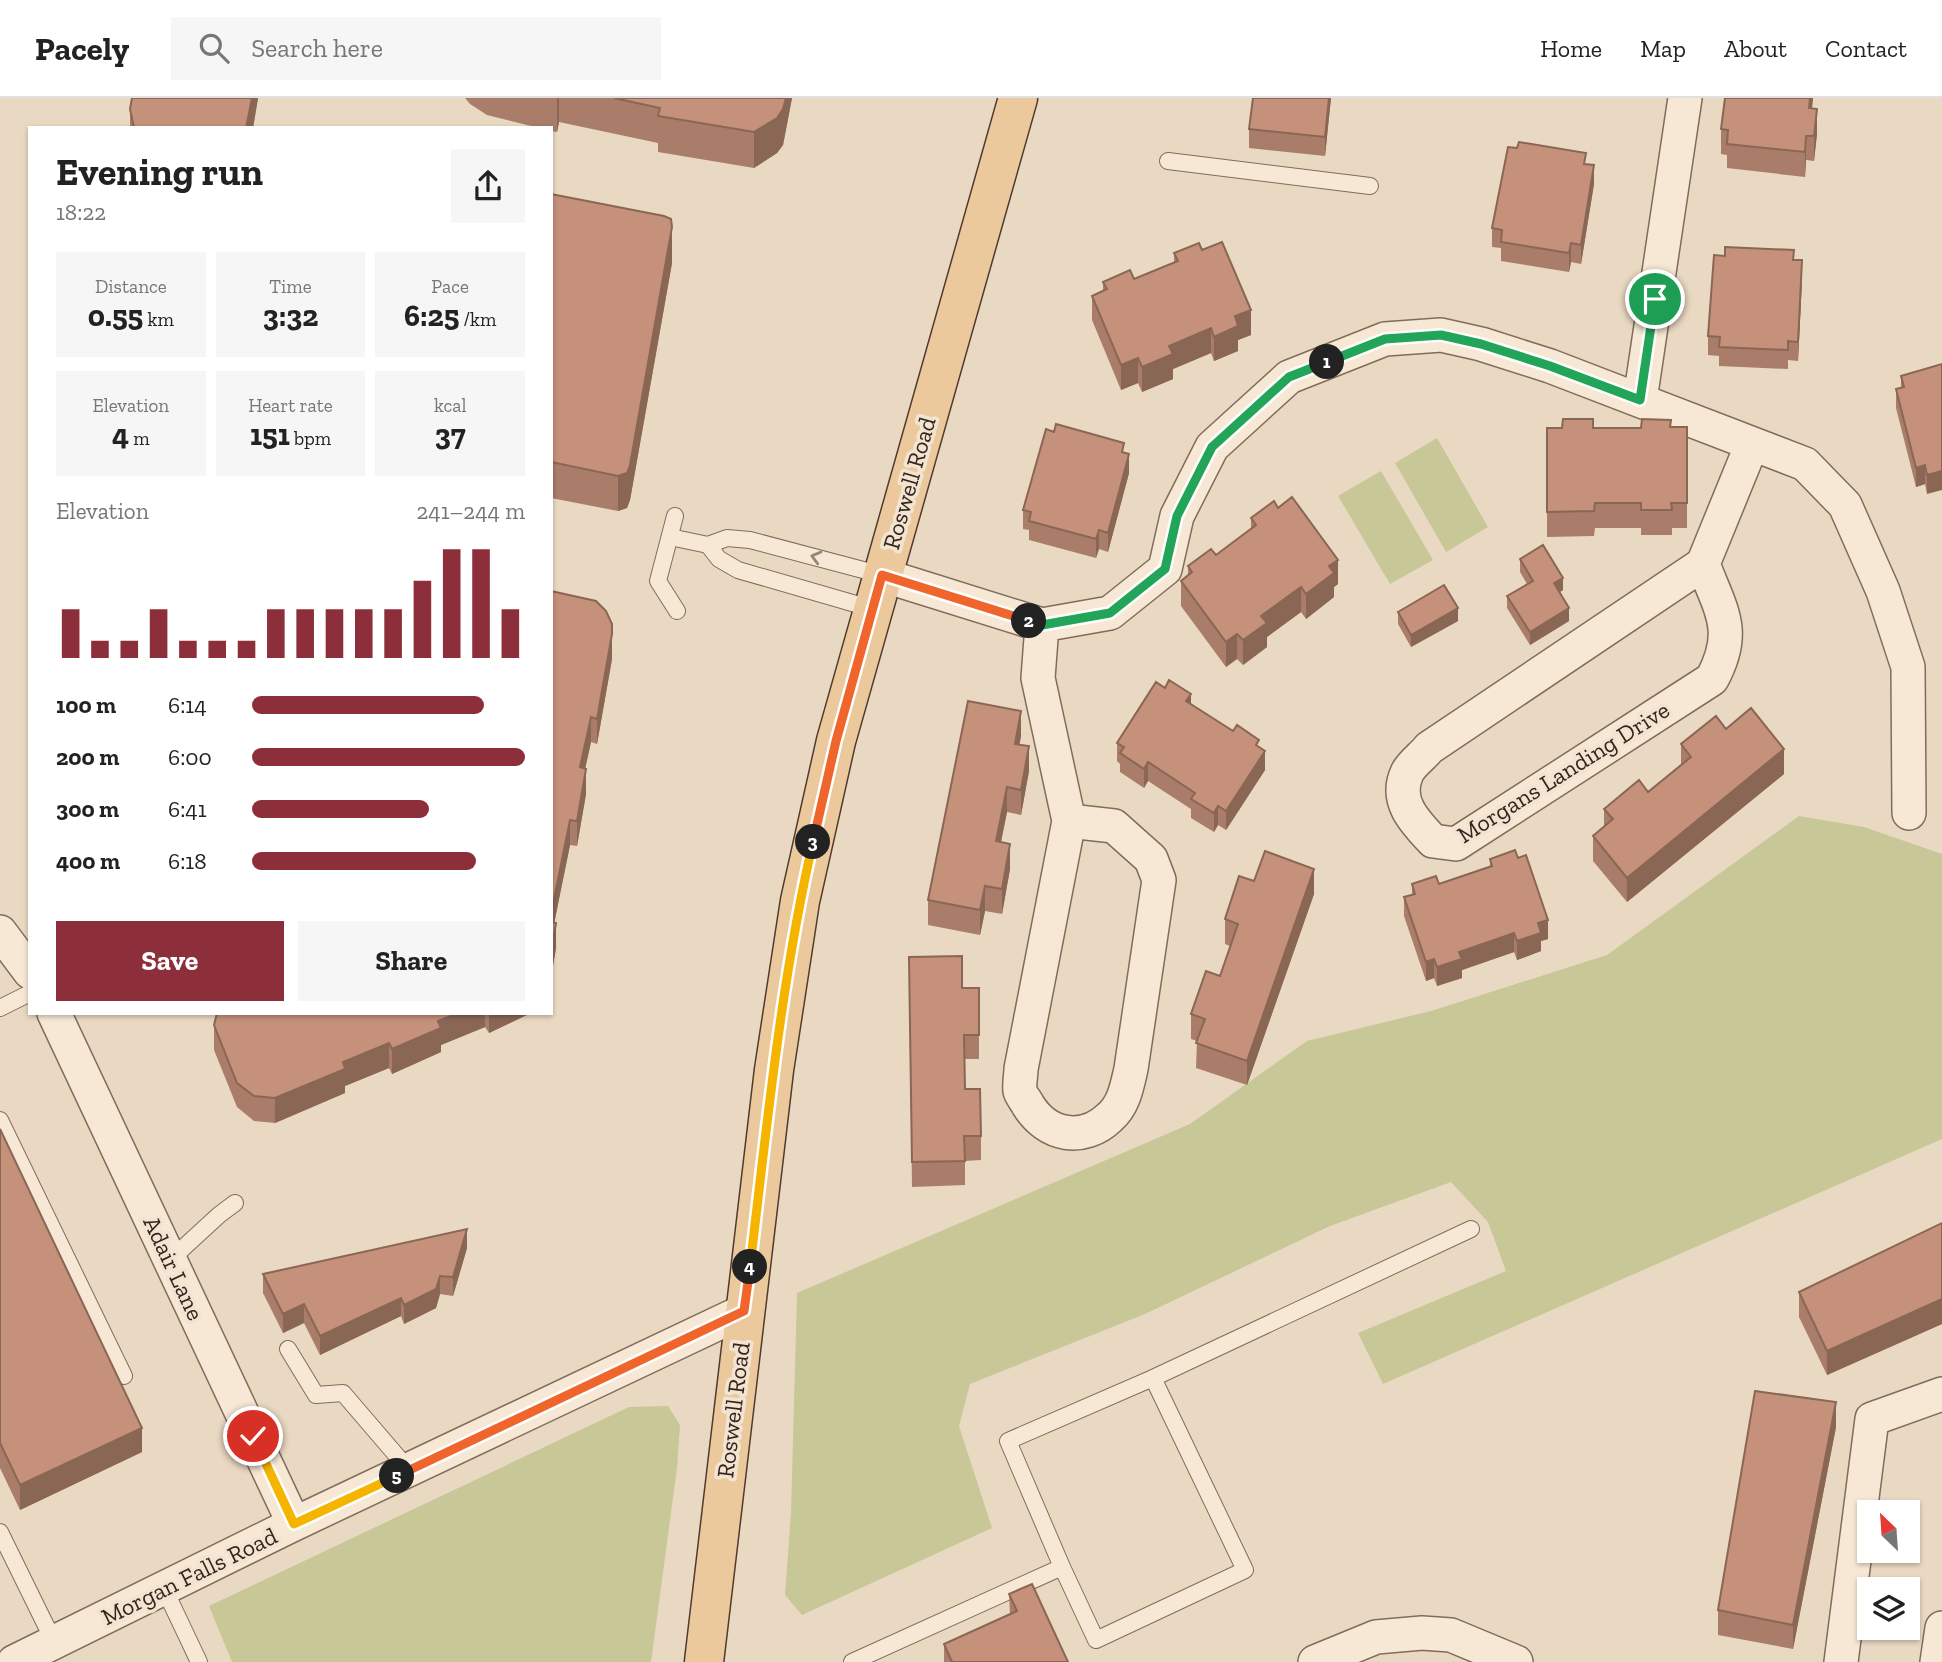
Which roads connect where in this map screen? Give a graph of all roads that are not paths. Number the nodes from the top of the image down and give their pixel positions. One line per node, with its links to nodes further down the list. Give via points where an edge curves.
1 (1018, 98): 11 (main road, Roswell Road)
2 (1685, 98): 5 (street)
3 (1168, 161): 4 (lane)
4 (1370, 186)
5 (1640, 400): 6 (street); 13 (street, via 1481,344 1441,335 1385,339 1289,377 1212,447 1177,516 1165,569 1110,613)
6 (1752, 444): 10 (street); 14 (street, via 1805,464 1845,505 1883,591 1908,667)
7 (675, 516): 8 (lane)
8 (670, 537): 9 (lane); 12 (lane, via 658,581)
9 (708, 545): 11 (lane, via 719,559 738,570); 11 (lane, one-way to 9, via 750,540 727,538)
10 (1703, 564): 10 (street, Morgans Landing Drive, via 1429,748 1407,772 1402,796 1414,820 1433,841 1456,844 1712,679 1727,640)
11 (877, 592): 13 (street); 25 (main road, Roswell Road, via 836,741 800,901)
12 (677, 611)
13 (1042, 625): 15 (street, via 1038,678)
14 (1909, 813)
15 (1069, 821): 15 (street, via 1020,1091 1045,1125 1066,1134 1098,1126 1124,1099 1160,880 1151,859 1114,826)
16 (0, 932): 17 (street)
17 (28, 969)
18 (28, 994): 19 (lane)
19 (0, 1008)
20 (55, 1015): 24 (street, Adair Lane)
21 (0, 1120): 27 (lane)
22 (236, 1203): 24 (lane)
23 (1471, 1229): 28 (lane)
24 (170, 1260): 31 (street, Adair Lane)
25 (744, 1311): 30 (street, Morgan Falls Road); 39 (main road, Roswell Road)
26 (288, 1349): 30 (lane, via 316,1395 343,1393)
27 (124, 1376)
28 (1153, 1378): 33 (lane, via 1008,1441); 33 (lane, via 1245,1570 1096,1640)
29 (1942, 1394): 43 (street, via 1872,1419)
30 (409, 1470): 31 (street, Morgan Falls Road)
31 (294, 1524): 34 (street, Morgan Falls Road)
32 (0, 1532): 36 (lane)
33 (1062, 1567): 40 (lane)
34 (164, 1587): 36 (street, Morgan Falls Road); 38 (lane)
35 (1942, 1628): 44 (street)
36 (54, 1642): 37 (street, Morgan Falls Road)
37 (14, 1662)
38 (199, 1662)
39 (704, 1662)
40 (852, 1662)
41 (1315, 1662): 42 (street, via 1376,1637 1422,1633 1451,1635)
42 (1516, 1662)
43 (1841, 1662)
44 (1937, 1662)

